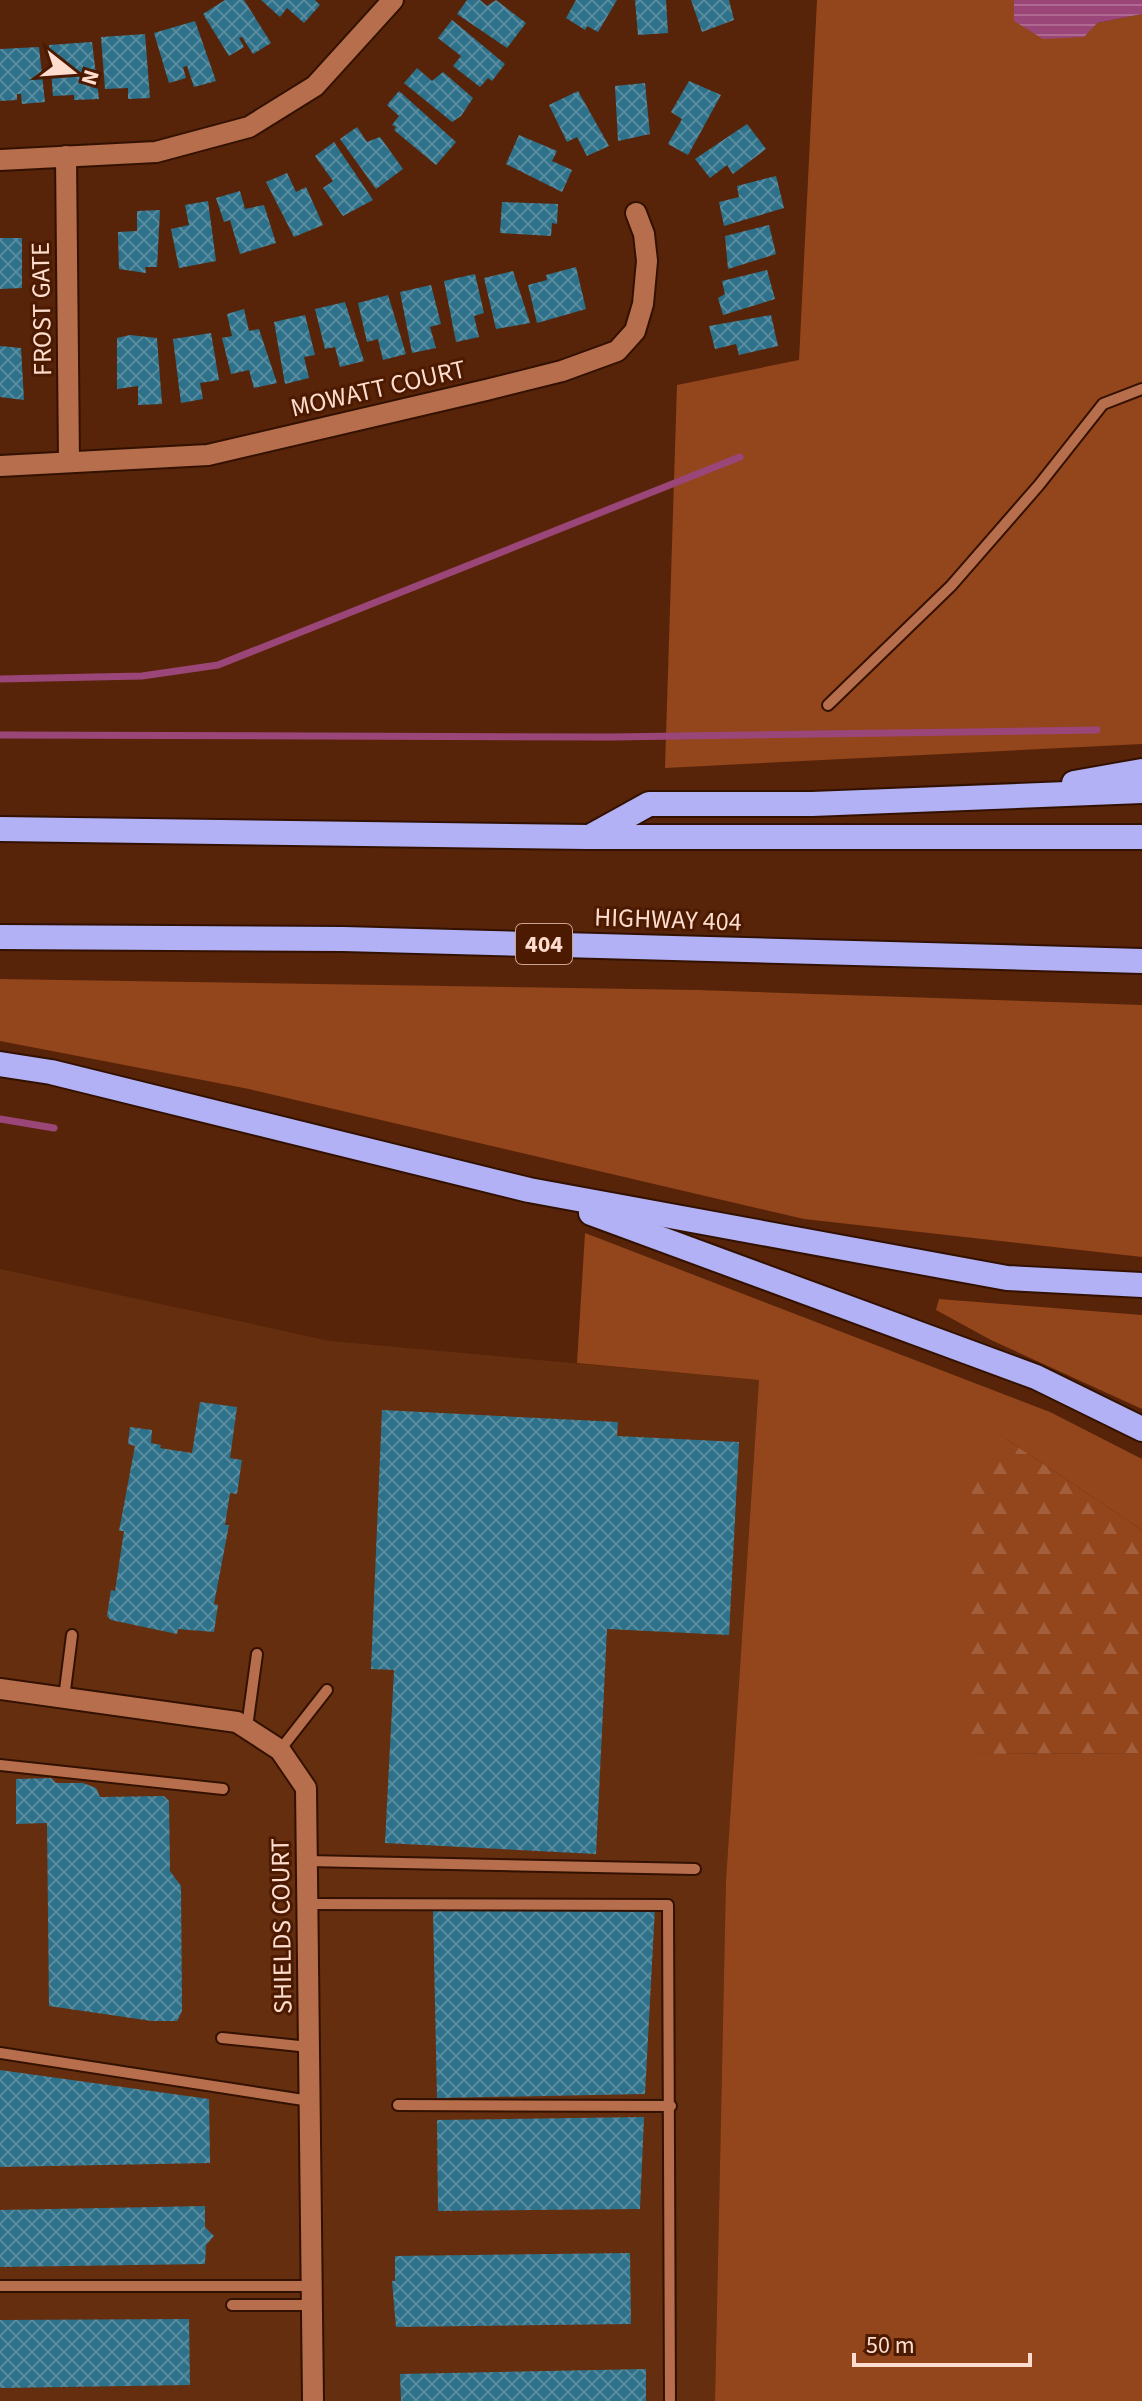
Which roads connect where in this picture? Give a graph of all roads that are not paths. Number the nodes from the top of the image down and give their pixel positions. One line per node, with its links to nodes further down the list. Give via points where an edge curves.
1 (393, 0): 2 (street, via 315,86 249,127 156,152)
2 (66, 156): 3 (street); 6 (street, FROST GATE)
3 (0, 160)
4 (636, 213): 6 (street, MOWATT COURT, via 647,261 643,304 635,331 617,351 501,386 208,455)
5 (1142, 389): 8 (lane, via 1103,404 951,586)
6 (69, 461): 7 (street, MOWATT COURT)
7 (0, 466)
8 (828, 705)
9 (1142, 771): 11 (highway, via 1094,777)
10 (1142, 791): 11 (highway)
11 (1035, 795): 13 (highway, via 649,804)
12 (0, 829): 13 (highway)
13 (588, 837): 14 (highway)
14 (1142, 837)
15 (0, 937): 16 (highway, HIGHWAY 404 / 404, via 391,940)
16 (1142, 961)
17 (0, 1064): 18 (highway, via 51,1072)
18 (529, 1190): 19 (highway, via 1007,1278); 20 (highway, via 1036,1377)
19 (1142, 1285)
20 (1142, 1429)
21 (72, 1635): 25 (lane)
22 (257, 1654): 26 (lane)
23 (0, 1689): 25 (street, SHIELDS COURT)
24 (327, 1690): 27 (lane)
25 (64, 1698): 26 (street, SHIELDS COURT, via 237,1722)
26 (247, 1728): 27 (street, SHIELDS COURT)
27 (280, 1750): 30 (street, SHIELDS COURT, via 306,1788)
28 (0, 1765): 29 (lane)
29 (223, 1789)
30 (307, 1861): 31 (lane); 32 (street, SHIELDS COURT)
31 (695, 1869)
32 (307, 1904): 34 (street, SHIELDS COURT); 38 (lane, via 668,1905)
33 (222, 2038): 34 (lane)
34 (309, 2047): 36 (street, SHIELDS COURT)
35 (0, 2053): 36 (lane)
36 (310, 2101): 40 (street, SHIELDS COURT)
37 (398, 2105): 38 (lane)
38 (671, 2106): 43 (lane)
39 (0, 2286): 40 (lane)
40 (312, 2296): 41 (lane); 42 (street, SHIELDS COURT)
41 (232, 2305)
42 (313, 2401)
43 (670, 2401)

